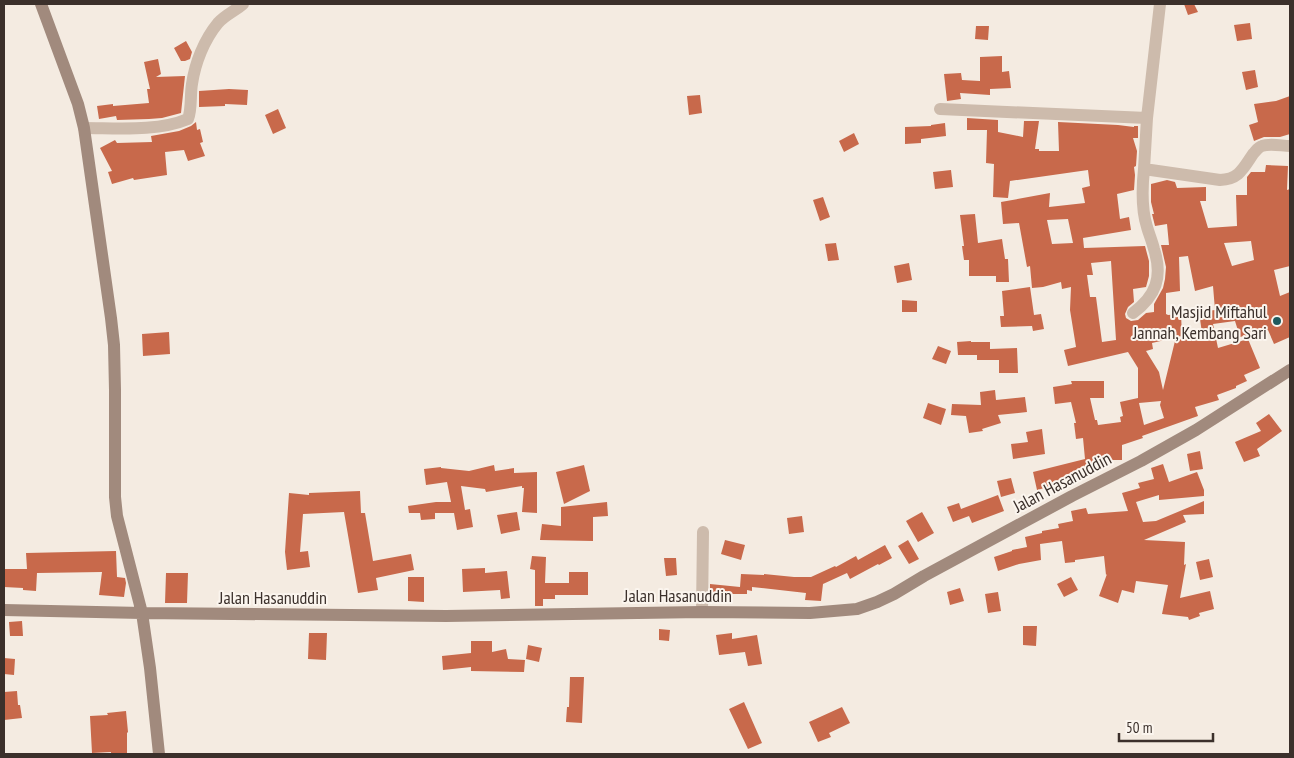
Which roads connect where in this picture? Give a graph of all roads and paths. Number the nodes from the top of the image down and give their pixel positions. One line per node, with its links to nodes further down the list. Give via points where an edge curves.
1 (41, 4): 6 (street)
2 (242, 4): 6 (street, via 218,23 201,53 194,72 188,119 147,127)
3 (1160, 4): 5 (street)
4 (940, 109): 5 (street)
5 (1148, 118): 8 (street)
6 (84, 128): 14 (street, via 111,318 117,516)
7 (1290, 146): 8 (street, via 1260,146 1242,171 1228,179)
8 (1144, 169): 9 (street, via 1144,212 1158,269 1156,285)
9 (1133, 313)
10 (1290, 370): 13 (street, Jalan Hasanuddin, via 1149,457 877,602 838,612)
11 (703, 532): 13 (street)
12 (4, 610): 14 (street, Jalan Hasanuddin)
13 (702, 612): 14 (street, Jalan Hasanuddin, via 446,616)
14 (142, 613): 15 (street)
15 (159, 754)

